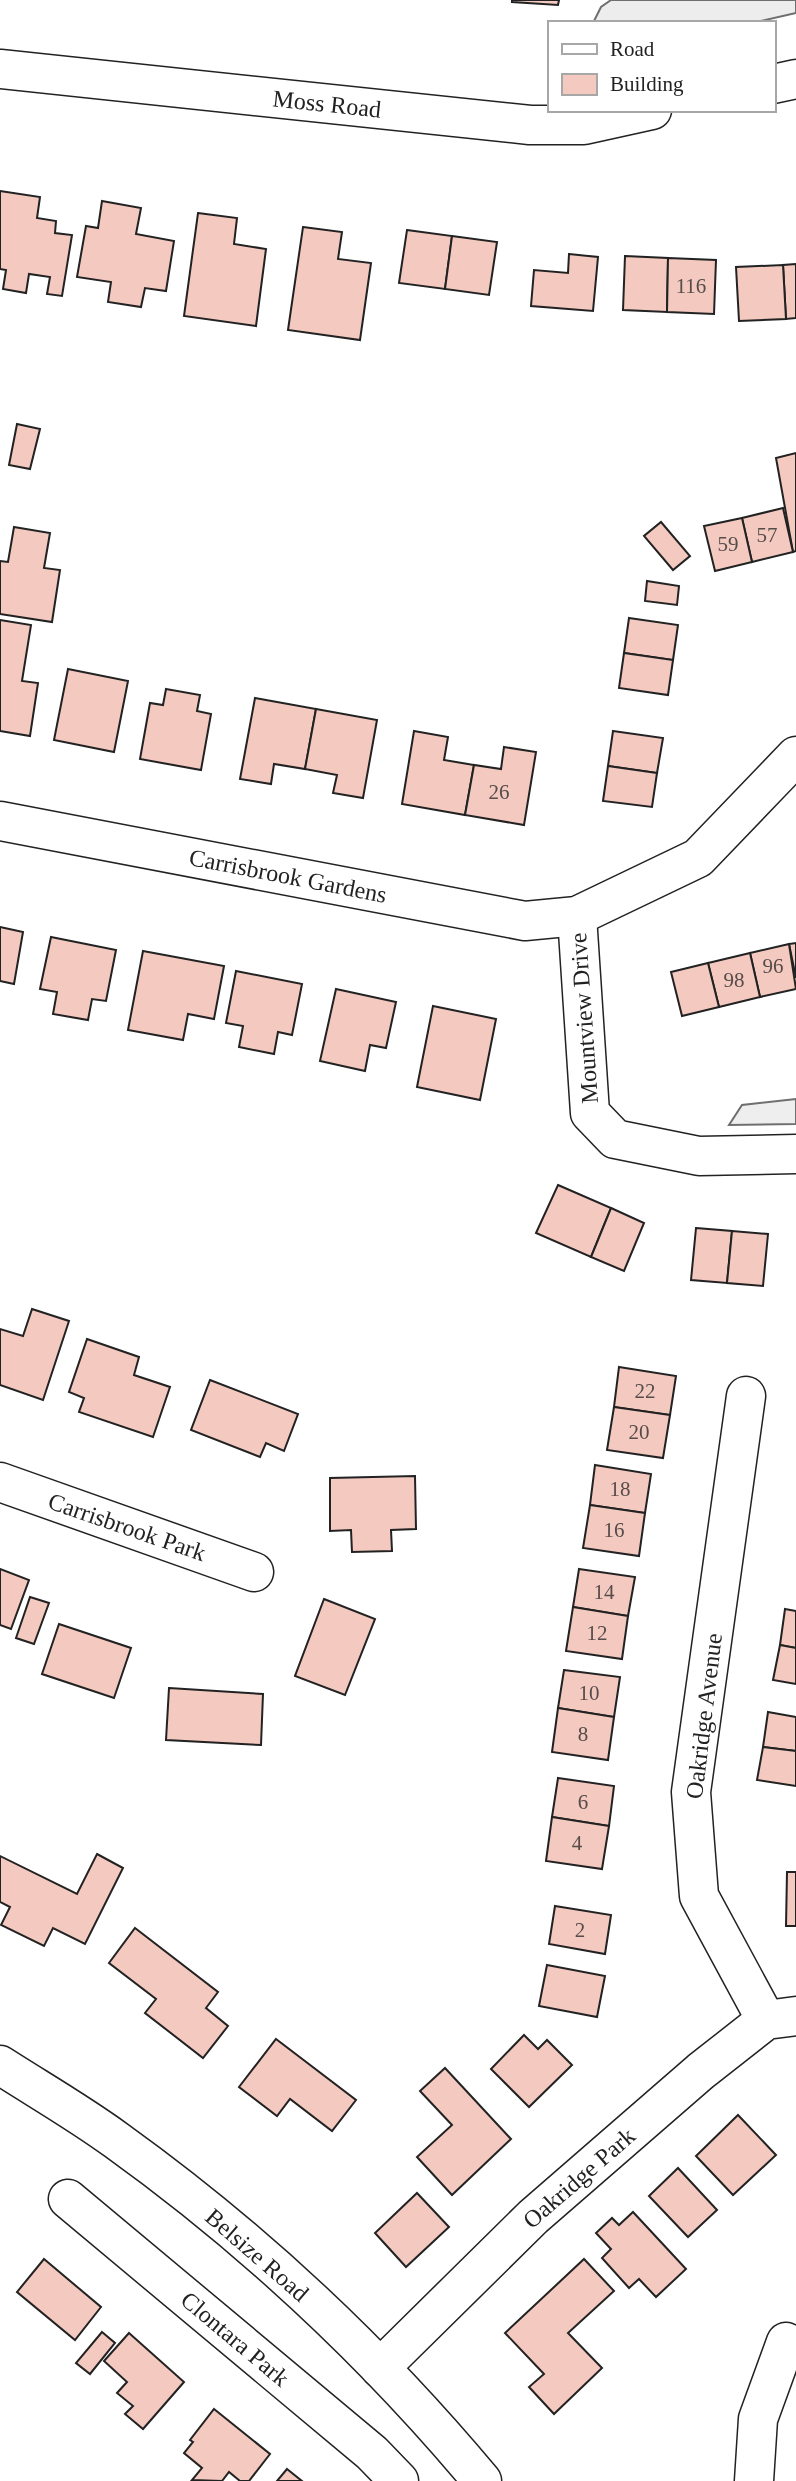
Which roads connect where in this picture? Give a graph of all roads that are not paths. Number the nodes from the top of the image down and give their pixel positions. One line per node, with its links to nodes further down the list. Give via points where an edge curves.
1 (0, 69): 4 (street, Moss Road, via 530,125 584,125)
2 (796, 79): 3 (street)
3 (775, 84)
4 (643, 112)
5 (796, 755): 7 (street, via 698,858)
6 (0, 821): 7 (street, Carrisbrook Gardens, via 525,921)
7 (577, 916): 8 (street, Mountview Drive, via 590,1113 615,1139 699,1156)
8 (796, 1154)
9 (747, 1396): 12 (street, Oakridge Avenue, via 691,1792 699,1896)
10 (0, 1482): 11 (street, Carrisbrook Park)
11 (254, 1572)
12 (781, 2018): 16 (street, Oakridge Park, via 701,2071 533,2217)
13 (0, 2065): 16 (street, Belsize Road, via 115,2139 193,2199)
14 (68, 2199): 17 (street, Clontara Park, via 372,2453)
15 (786, 2342): 19 (street, via 758,2419)
16 (380, 2368): 18 (street, Belsize Road)
17 (399, 2481)
18 (482, 2481)
19 (754, 2481)

